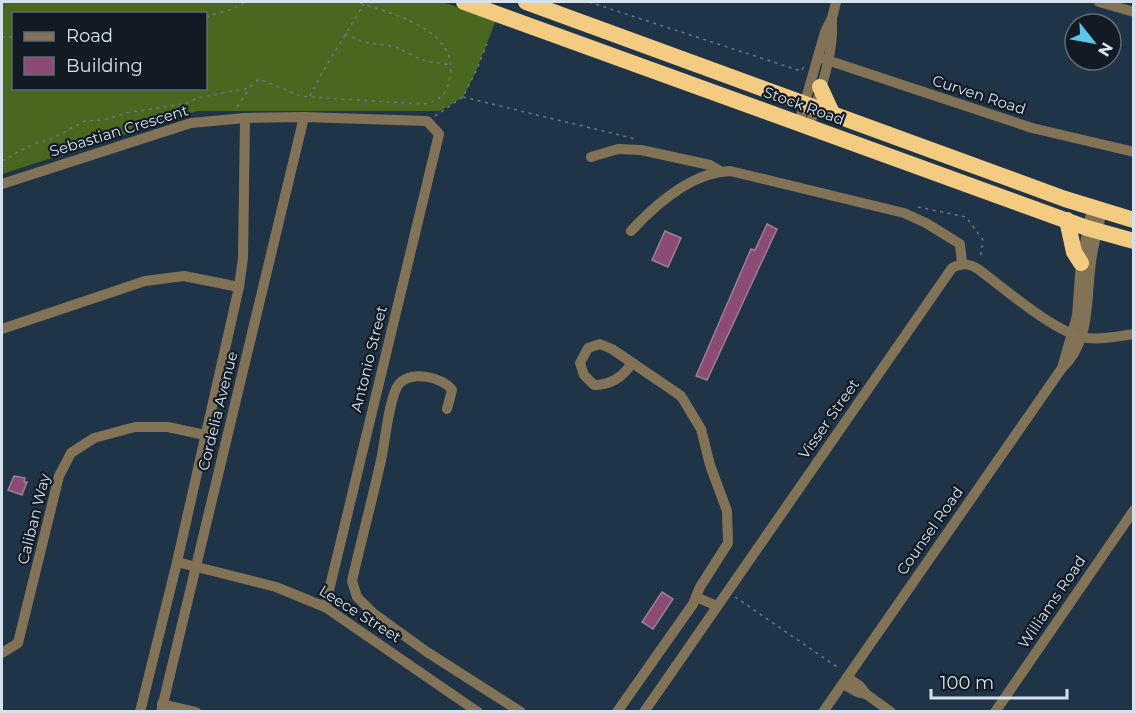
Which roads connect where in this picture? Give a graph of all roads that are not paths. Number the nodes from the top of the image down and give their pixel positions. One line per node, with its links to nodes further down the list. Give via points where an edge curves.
1 (464, 2): 13 (highway, Stock Road)
2 (526, 2): 8 (highway, Stock Road)
3 (836, 2): 6 (street, via 833,32)
4 (1099, 2): 5 (street)
5 (1134, 12)
6 (823, 59): 7 (street); 8 (street); 14 (street, Curven Road, via 1032,128)
7 (820, 87): 8 (street); 9 (highway)
8 (809, 107): 9 (highway, Stock Road); 13 (street)
9 (833, 116): 18 (highway, Stock Road)
10 (304, 117): 11 (street, Sebastian Crescent); 12 (street, Sebastian Crescent); 35 (street, Cordelia Avenue)
11 (244, 118): 17 (street, Sebastian Crescent, via 191,123); 26 (street, Cordelia Avenue, via 243,258)
12 (427, 122): 38 (street, Antonio Street, via 439,134)
13 (804, 125): 19 (highway, Stock Road)
14 (1134, 152)
15 (591, 157): 16 (street, via 618,149 641,150 710,165)
16 (720, 171): 22 (street, via 675,192 651,209); 24 (street, via 916,217 960,244)
17 (2, 184)
18 (1097, 210): 20 (highway, Stock Road); 21 (street, Counsel Road)
19 (1067, 220): 21 (highway, Stock Road); 25 (highway, via 1074,252)
20 (1134, 220)
21 (1092, 229): 23 (highway, Stock Road); 25 (street, Counsel Road); 29 (street, Counsel Road)
22 (631, 231)
23 (1134, 241)
24 (962, 263): 29 (street, via 978,268 1052,323); 37 (street, Visser Street, via 952,268)
25 (1081, 263): 29 (street, Counsel Road)
26 (239, 286): 27 (street, via 184,276 145,281); 32 (street, Cordelia Avenue)
27 (2, 329)
28 (1134, 334): 29 (street, via 1099,338)
29 (1077, 335): 40 (street, Counsel Road, via 1062,368)
30 (632, 363): 30 (street, via 608,385 594,385 584,375 580,363 588,348 600,344); 36 (street, via 681,396 701,429 727,511 728,543)
31 (447, 409): 45 (street, via 452,390 448,384 419,376 397,388 352,581 357,597 374,613 427,652)
32 (205, 435): 34 (street, Cordelia Avenue); 39 (street, Caliban Way, via 168,427 135,427 94,438 70,453 59,476 18,643)
33 (1134, 510): 50 (street, Williams Road)
34 (177, 562): 35 (street, Leece Street); 42 (street, Cordelia Avenue)
35 (196, 567): 38 (street, Leece Street, via 276,587); 41 (street, Cordelia Avenue)
36 (696, 597): 37 (street); 46 (street)
37 (717, 606): 47 (street, Visser Street)
38 (325, 607): 44 (street, Leece Street)
39 (2, 652)
40 (846, 678): 48 (street, Counsel Road); 49 (street)
41 (162, 708): 43 (street)
42 (140, 711)
43 (196, 711)
44 (478, 711)
45 (521, 711)
46 (617, 711)
47 (644, 711)
48 (823, 711)
49 (891, 711)
50 (995, 711)

